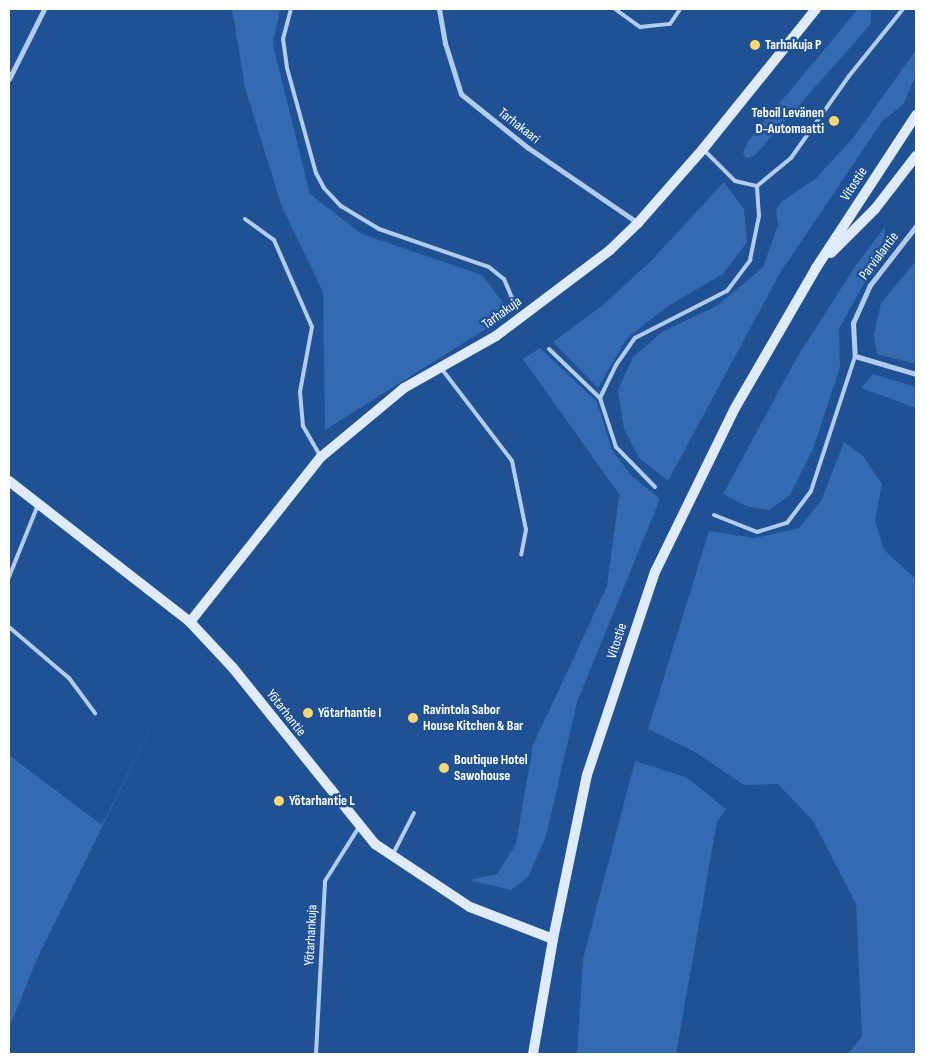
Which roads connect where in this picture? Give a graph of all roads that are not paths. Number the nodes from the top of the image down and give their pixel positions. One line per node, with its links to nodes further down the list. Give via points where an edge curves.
1 (44, 9): 8 (street)
2 (291, 9): 17 (lane, via 283,39 287,68 316,173 324,188 342,206 379,228 489,267 504,279)
3 (439, 9): 14 (street, Tarhakaari, via 445,43 461,94 528,147)
4 (616, 9): 5 (lane, via 640,27 670,24)
5 (680, 9)
6 (816, 9): 10 (street, Tarhakuja)
7 (902, 9): 12 (lane, via 791,158)
8 (9, 79)
9 (916, 115): 16 (street, Vitostie)
10 (703, 149): 12 (lane, via 735,181); 14 (street, Tarhakuja)
11 (916, 156): 16 (street, Vitostie, via 875,209)
12 (757, 186): 22 (lane, via 759,216 750,260 733,283 727,291 635,338 616,365)
13 (245, 219): 23 (lane, via 274,240 312,327 300,392 303,426)
14 (638, 223): 20 (street, Tarhakuja, via 610,250 496,336)
15 (916, 226): 19 (street, Parvialantie, via 870,285 854,323)
16 (816, 268): 36 (street, Vitostie, via 734,408 655,572 587,775)
17 (516, 307)
18 (549, 349): 22 (lane)
19 (855, 356): 21 (street); 27 (lane, via 811,491 787,524 757,532)
20 (440, 367): 23 (street, Tarhakuja, via 404,388); 28 (lane, via 512,461 526,530)
21 (916, 374)
22 (600, 398): 25 (lane, via 616,447)
23 (321, 458): 30 (street, Tarhakuja)
24 (9, 481): 26 (street, Yötarhantie)
25 (655, 487)
26 (39, 503): 29 (lane); 30 (street, Yötarhantie)
27 (714, 515)
28 (521, 555)
29 (9, 577)
30 (190, 622): 34 (street, Yötarhantie, via 233,668)
31 (9, 627): 32 (lane, via 69,678)
32 (95, 713)
33 (414, 813): 35 (lane)
34 (359, 828): 35 (street, Yötarhantie); 37 (lane, Yötarhankuja, via 325,881)
35 (391, 858): 36 (street, Yötarhantie, via 470,907)
36 (553, 939): 38 (street, Vitostie)
37 (316, 1054)
38 (533, 1054)

